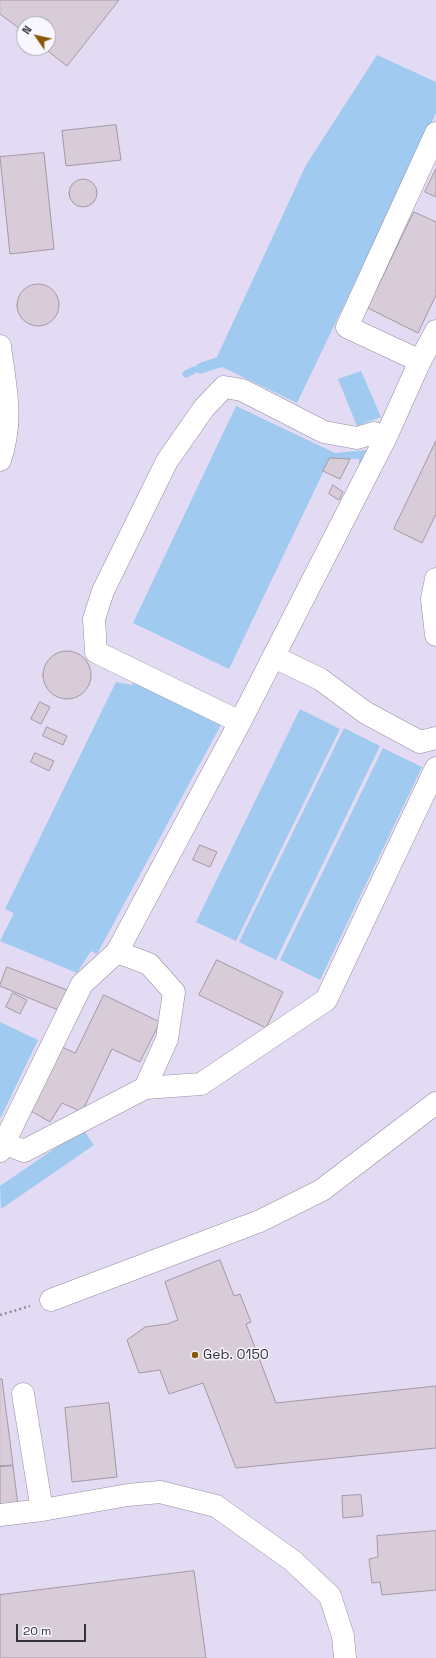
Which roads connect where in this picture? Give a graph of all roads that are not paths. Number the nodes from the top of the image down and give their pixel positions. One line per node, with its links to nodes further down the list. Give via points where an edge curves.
1 (436, 133): 4 (lane, via 347,327)
2 (436, 331): 4 (lane)
3 (0, 346): 5 (lane)
4 (420, 361): 6 (lane)
5 (1, 369): 7 (lane, via 9,421)
6 (386, 437): 10 (lane); 11 (lane, via 374,434 357,438 324,432 242,390 224,387 204,408 168,461 103,591 94,619 96,652)
7 (0, 460)
8 (436, 579): 9 (lane, via 432,599)
9 (436, 635)
10 (274, 657): 11 (lane); 12 (lane, via 320,679 366,713 420,742)
11 (240, 722): 14 (lane)
12 (436, 738)
13 (436, 768): 15 (lane, via 326,1000 201,1084)
14 (117, 952): 15 (lane, via 150,964 174,992 167,1039); 17 (lane, via 82,984)
15 (145, 1088): 17 (lane, via 24,1151)
16 (436, 1103): 18 (lane, via 315,1193 260,1221)
17 (2, 1147)
18 (51, 1300)
19 (23, 1394): 20 (lane)
20 (42, 1510): 21 (lane); 22 (lane, via 160,1492 216,1506 293,1561 330,1596 343,1636)
21 (0, 1515)
22 (345, 1658)

